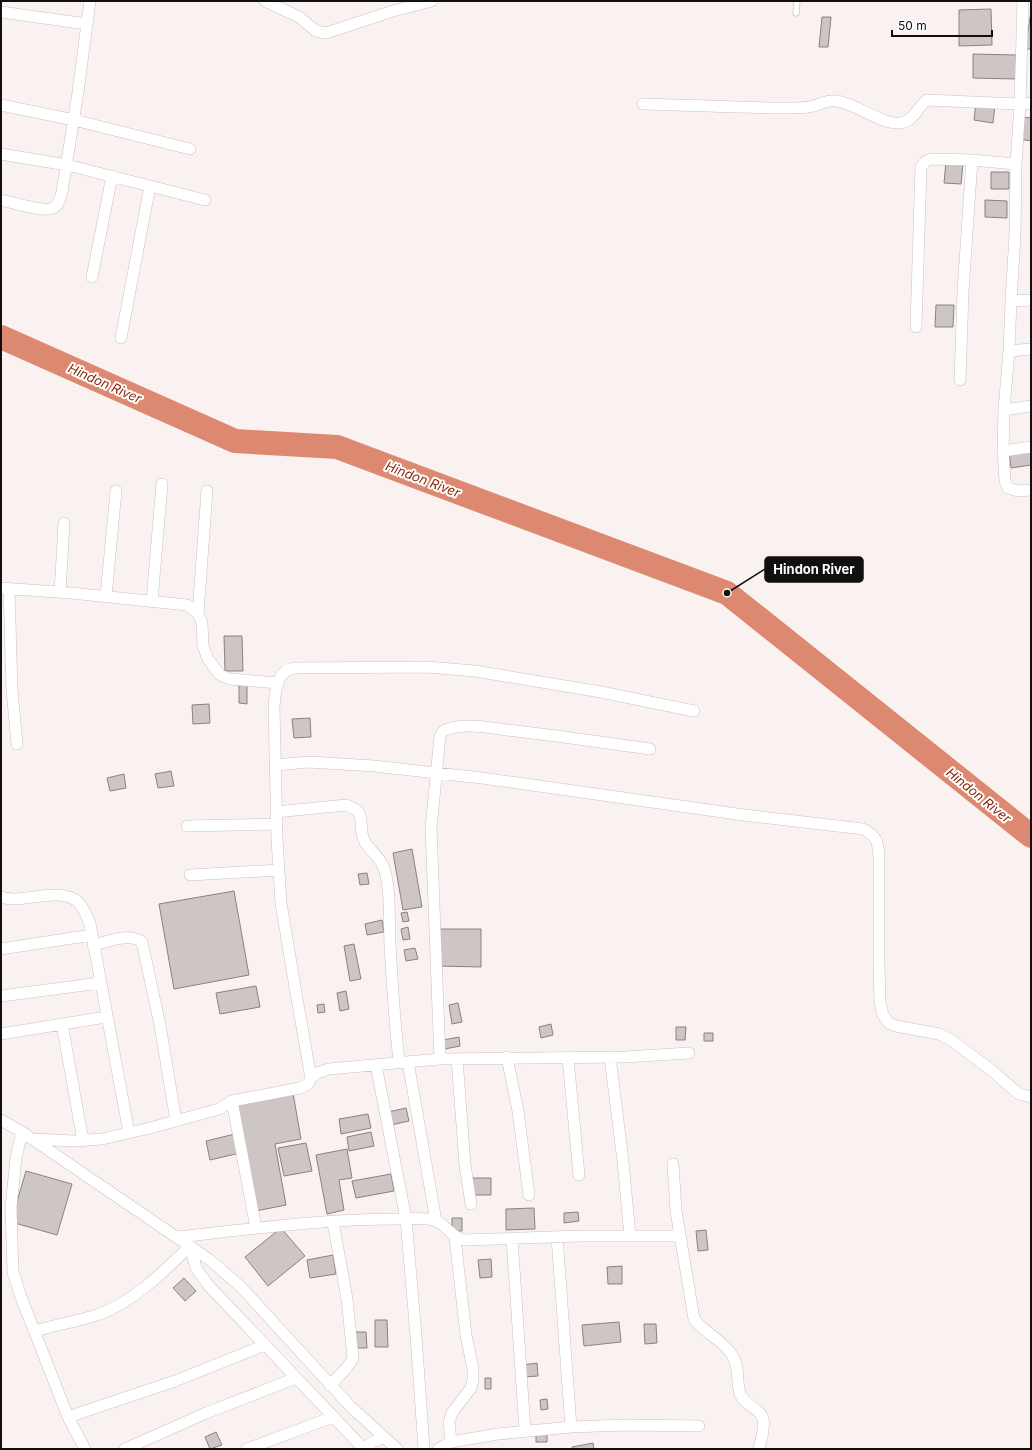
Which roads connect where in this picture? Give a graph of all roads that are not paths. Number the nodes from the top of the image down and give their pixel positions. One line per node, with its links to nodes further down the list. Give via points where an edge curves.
1 (90, 1): 8 (street)
2 (265, 1): 3 (street, via 299,17 316,32 326,32)
3 (432, 1)
4 (797, 1): 7 (lane)
5 (1023, 1): 10 (street)
6 (1, 12): 8 (street)
7 (796, 13)
8 (87, 24): 12 (street)
9 (643, 104): 10 (street, via 788,108 839,101 898,123 906,122 927,100)
10 (1026, 104): 16 (street)
11 (1, 105): 12 (street)
12 (74, 120): 13 (street); 17 (street)
13 (190, 149)
14 (1, 154): 17 (street)
15 (972, 160): 16 (street); 25 (street, via 931,159 921,167); 29 (street)
16 (1016, 164): 24 (street)
17 (66, 165): 18 (street); 20 (street, via 59,202 53,208 46,210)
18 (112, 176): 19 (street); 22 (street)
19 (150, 186): 21 (street); 26 (street)
20 (1, 200)
21 (205, 200)
22 (92, 277)
23 (1031, 300): 24 (street)
24 (1011, 302): 28 (street)
25 (916, 326)
26 (121, 338)
27 (1031, 349): 28 (street)
28 (1009, 351): 31 (street)
29 (960, 380)
30 (1031, 406): 31 (street)
31 (1004, 410): 33 (street)
32 (1031, 447): 33 (street)
33 (1003, 450): 35 (street, via 1005,481 1008,488 1018,491)
34 (162, 484): 42 (street)
35 (1031, 490)
36 (116, 491): 41 (street)
37 (207, 491): 43 (street)
38 (64, 523): 40 (street)
39 (5, 589): 40 (street); 46 (street)
40 (60, 592): 41 (street)
41 (106, 596): 42 (street)
42 (152, 601): 43 (street, via 187,606)
43 (198, 613): 44 (street, via 202,623 203,646 208,659 220,675 230,679)
44 (278, 683): 45 (street, via 286,670 294,668 427,667 528,679); 48 (street, via 274,707)
45 (694, 711)
46 (17, 744)
47 (650, 750): 49 (street, via 468,726 443,731 440,736)
48 (275, 765): 49 (street, via 309,762); 50 (street)
49 (437, 773): 67 (street, via 430,828); 71 (street, via 863,829 870,833 878,844 880,1002 883,1015 889,1023 896,1026 939,1034 951,1040 1019,1094)
50 (276, 818): 51 (street); 52 (street); 68 (street, via 346,805 359,813 365,842 380,858 388,887 392,982)
51 (187, 826)
52 (279, 870): 53 (street); 70 (street, via 281,903)
53 (190, 875)
54 (1, 897): 55 (street, via 14,899 50,895 69,896 78,902 85,912)
55 (92, 940): 56 (street); 57 (street); 74 (street, via 137,938 142,942 160,1024)
56 (1, 948)
57 (100, 983): 58 (street); 59 (street)
58 (1, 996)
59 (106, 1017): 60 (street); 76 (street)
60 (62, 1024): 61 (street); 78 (street)
61 (1, 1034)
62 (689, 1053): 64 (street)
63 (507, 1057): 65 (street); 66 (street); 81 (street, via 518,1111)
64 (610, 1057): 66 (street); 87 (street)
65 (457, 1058): 67 (street); 82 (street, via 465,1165)
66 (568, 1058): 80 (street)
67 (440, 1059): 68 (street)
68 (404, 1062): 69 (street); 84 (street)
69 (376, 1065): 70 (street, via 329,1069); 83 (street)
70 (311, 1078): 72 (street, via 308,1084 300,1088)
71 (1031, 1097)
72 (232, 1101): 74 (street, via 219,1109); 86 (street)
73 (1, 1120): 75 (street)
74 (176, 1121): 76 (street)
75 (22, 1132): 77 (street); 94 (street, via 16,1158 11,1207 13,1272)
76 (129, 1133): 78 (street)
77 (32, 1139): 78 (street); 89 (street)
78 (83, 1141)
79 (673, 1164): 88 (street)
80 (579, 1175)
81 (529, 1195)
82 (471, 1204)
83 (406, 1219): 84 (street); 85 (street); 110 (street)
84 (436, 1221): 91 (street)
85 (333, 1222): 86 (street); 97 (street, via 347,1299 353,1358 345,1371)
86 (256, 1228): 89 (street)
87 (630, 1236): 88 (street); 90 (street)
88 (680, 1236): 112 (street, via 694,1319 732,1354 736,1361 740,1395 762,1417 764,1425)
89 (178, 1237): 93 (street)
90 (557, 1237): 92 (street); 101 (street)
91 (456, 1238): 92 (street); 104 (street, via 473,1380 471,1388 452,1413 449,1422)
92 (512, 1238): 102 (street)
93 (190, 1246): 94 (street, via 142,1291 117,1306 100,1314); 95 (street, via 196,1268 209,1286); 97 (street, via 241,1288)
94 (35, 1331): 98 (street)
95 (265, 1345): 96 (street); 98 (street, via 175,1381)
96 (296, 1378): 99 (street); 107 (street, via 206,1413)
97 (330, 1385): 103 (street)
98 (68, 1417): 106 (street)
99 (333, 1417): 105 (street); 108 (street)
100 (699, 1426): 101 (street)
101 (571, 1427): 102 (street)
102 (526, 1431): 104 (street)
103 (384, 1437): 105 (street); 109 (street)
104 (451, 1442): 111 (street)
105 (362, 1448)
106 (85, 1449)
107 (125, 1449)
108 (247, 1449)
109 (397, 1449)
110 (424, 1449)
111 (438, 1449)
112 (759, 1449)

